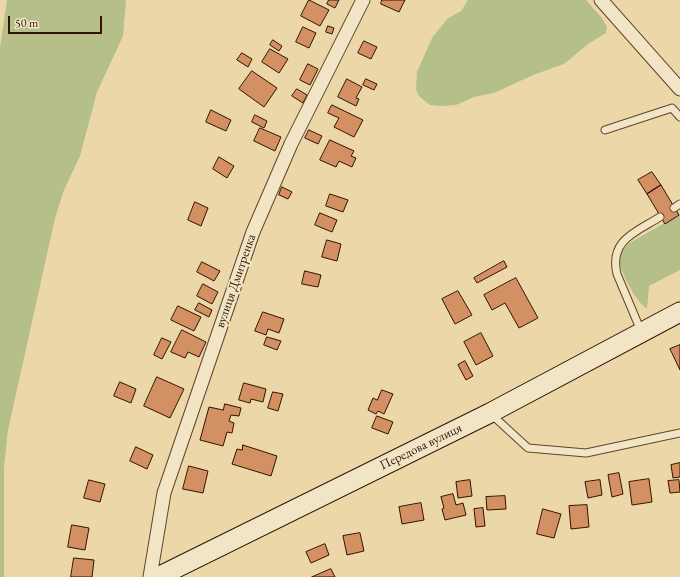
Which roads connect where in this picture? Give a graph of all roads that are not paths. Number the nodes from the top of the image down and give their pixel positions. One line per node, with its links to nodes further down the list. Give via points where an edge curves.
1 (363, 0): 11 (street, вулиця Дмитренка, via 291,144 253,232 164,493)
2 (601, 0): 3 (street)
3 (680, 89)
4 (680, 117): 5 (lane, via 672,108)
5 (605, 130)
6 (660, 216): 8 (lane, via 624,239 616,255 617,274)
7 (679, 314): 8 (street, Передова вулиця)
8 (641, 332): 9 (street, Передова вулиця)
9 (490, 413): 10 (lane, via 528,448 586,453); 12 (street, Передова вулиця)
10 (680, 433)
11 (150, 577)
12 (158, 577)

